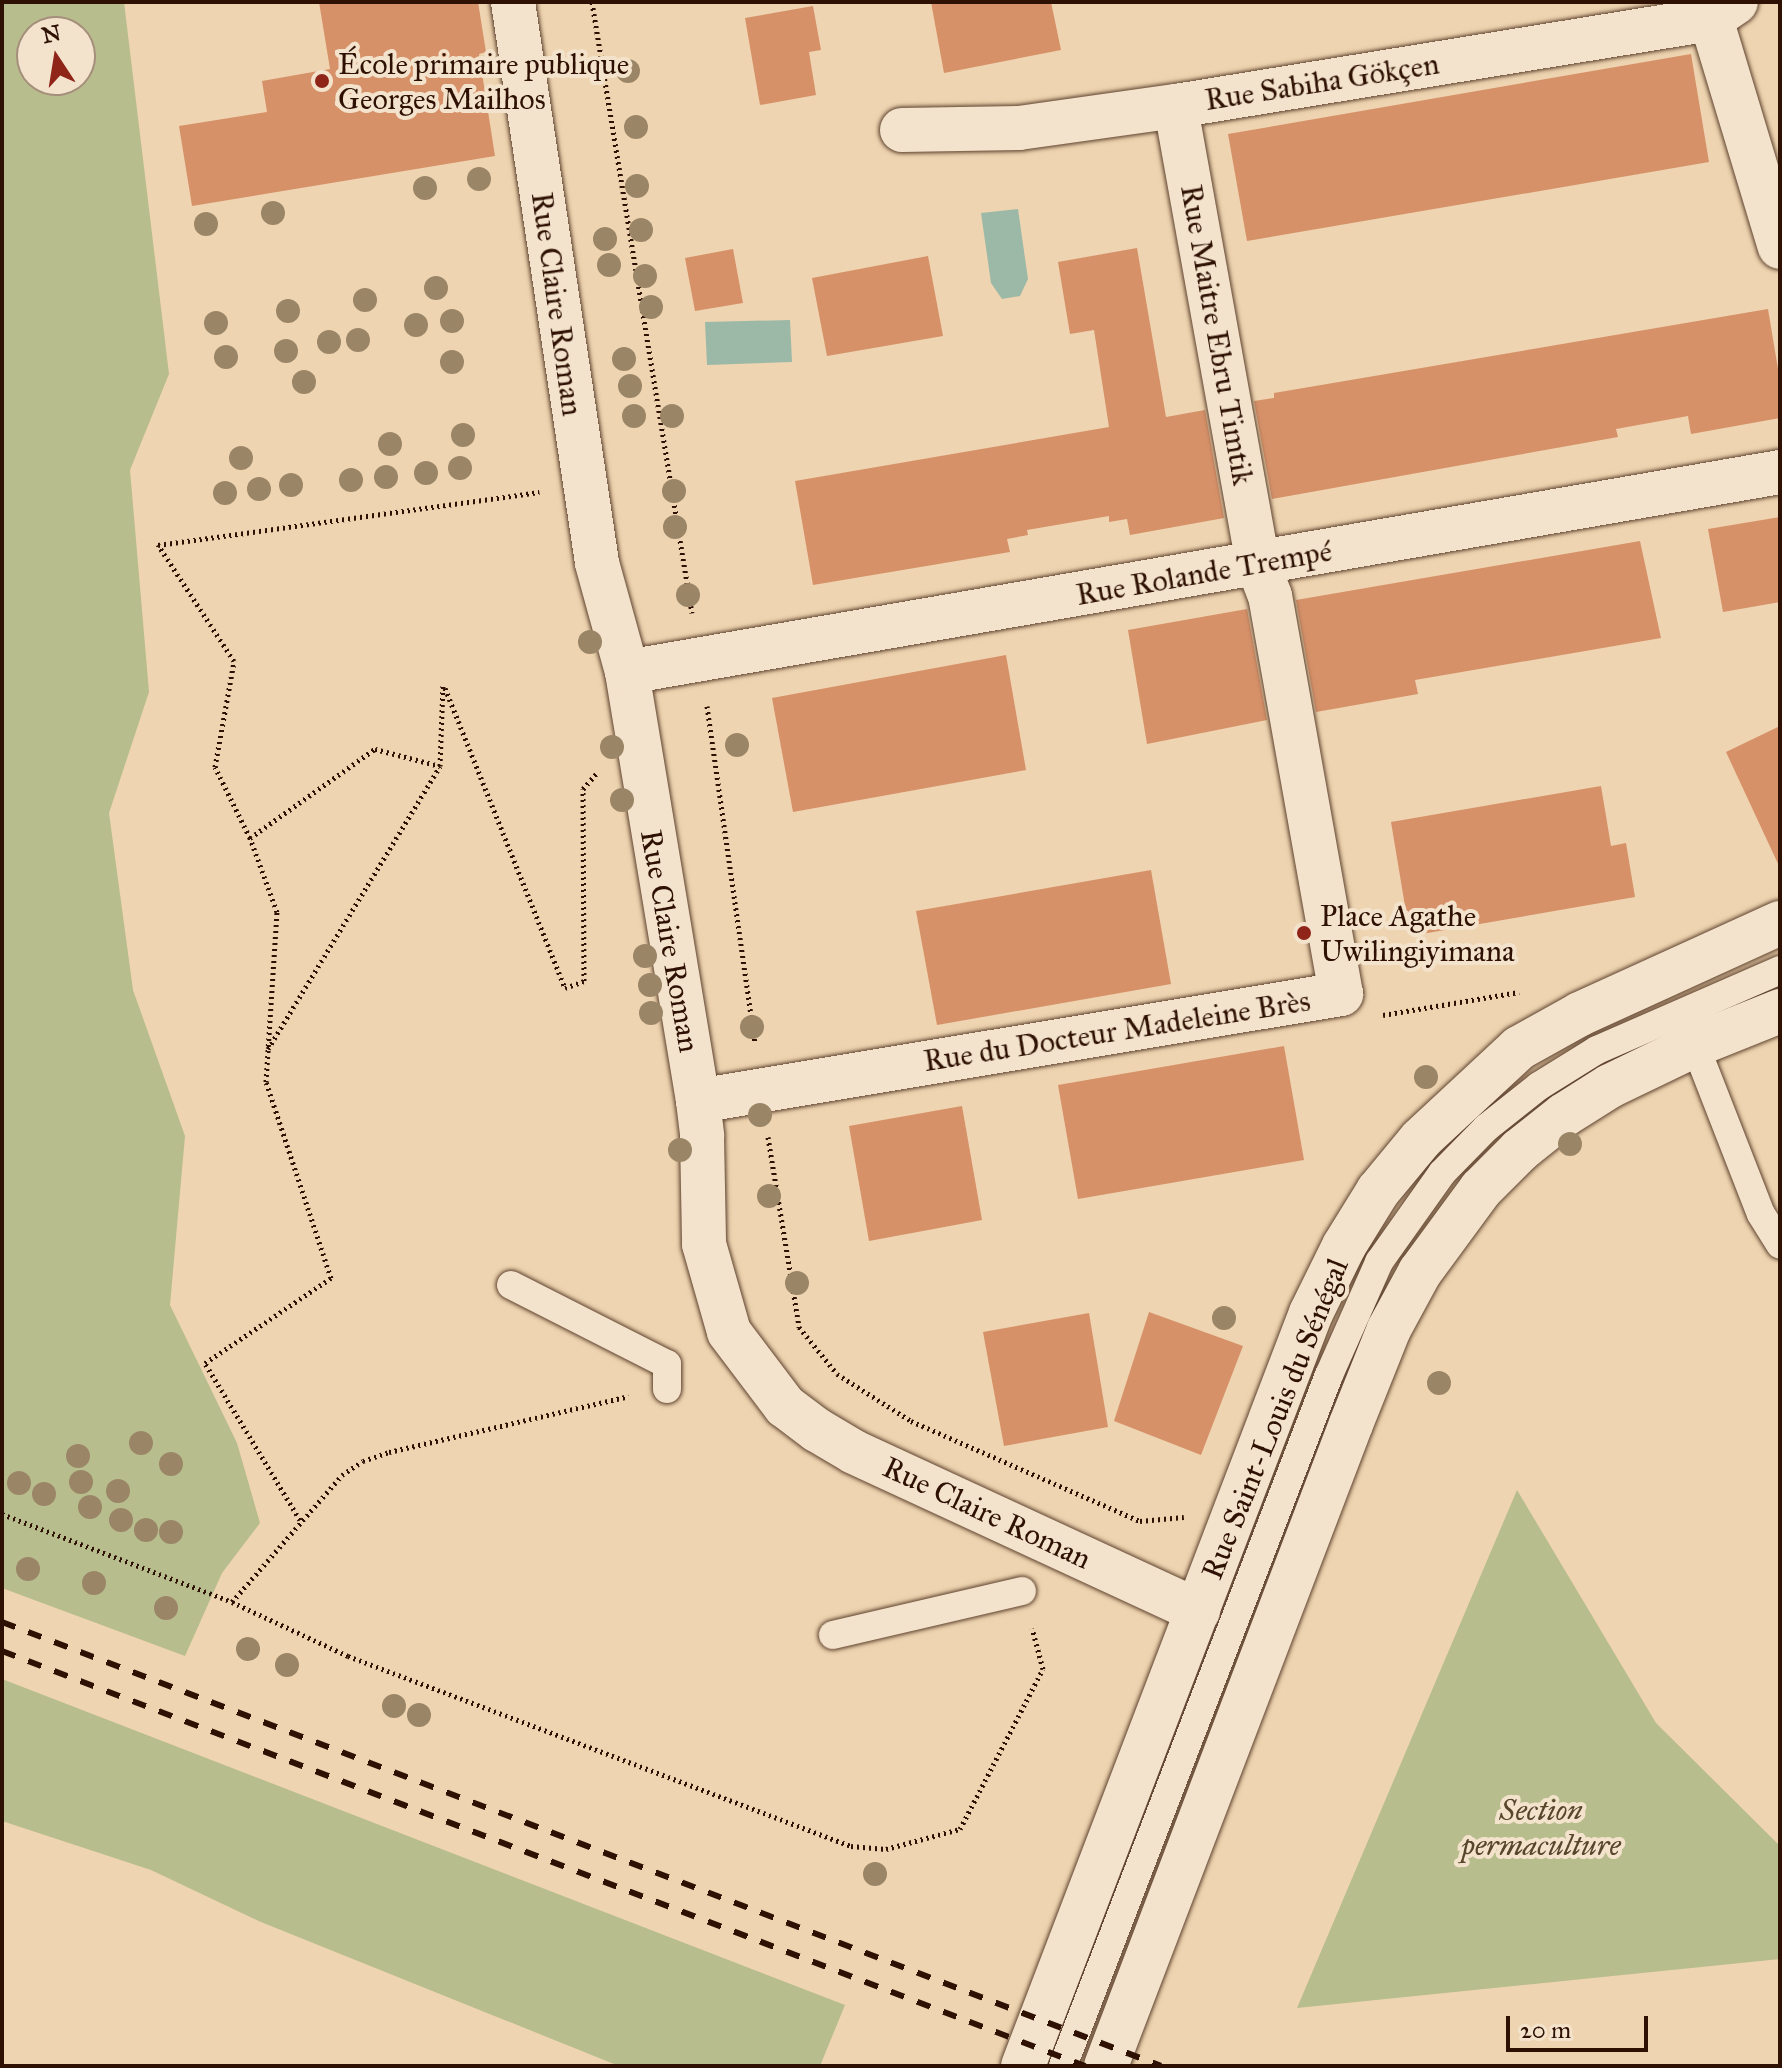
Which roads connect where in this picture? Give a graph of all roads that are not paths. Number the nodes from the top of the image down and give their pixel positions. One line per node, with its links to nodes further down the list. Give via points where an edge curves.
1 (513, 2): 8 (street, Rue Claire Roman, via 590,523)
2 (1723, 11): 3 (street, Rue Sabiha Gökçen); 5 (street)
3 (1176, 106): 4 (street, Rue Sabiha Gökçen, via 1019,128); 7 (street, Rue Maitre Ebru Timtik)
4 (902, 130)
5 (1780, 247)
6 (1780, 472): 7 (street, Rue Rolande Trempé)
7 (1258, 564): 8 (street, Rue Rolande Trempé); 13 (street, Rue du Docteur Madeleine Brès, via 1270,596 1341,994)
8 (627, 672): 13 (street, Rue Claire Roman)
9 (1780, 923): 18 (street, Rue Saint-Louis du Sénégal, via 1580,1014 1519,1048 1421,1139 1378,1191 1311,1313)
10 (1780, 970): 21 (lane, Rue Saint-Louis du Sénégal, via 1611,1044 1539,1086 1486,1128 1442,1173 1379,1262 1329,1375)
11 (1780, 1011): 12 (street)
12 (1695, 1045): 14 (lane, via 1761,1214); 22 (street, via 1610,1086 1520,1150 1481,1189 1420,1272 1367,1383)
13 (698, 1101): 18 (street, Rue Claire Roman, via 704,1244 729,1332 785,1406 854,1452)
14 (1780, 1244)
15 (511, 1285): 16 (lane, via 667,1364)
16 (667, 1389)
17 (1022, 1591): 19 (lane)
18 (1198, 1611): 20 (street, Rue Saint-Louis du Sénégal)
19 (833, 1635)
20 (1023, 2066)
21 (1063, 2066)
22 (1106, 2066)

